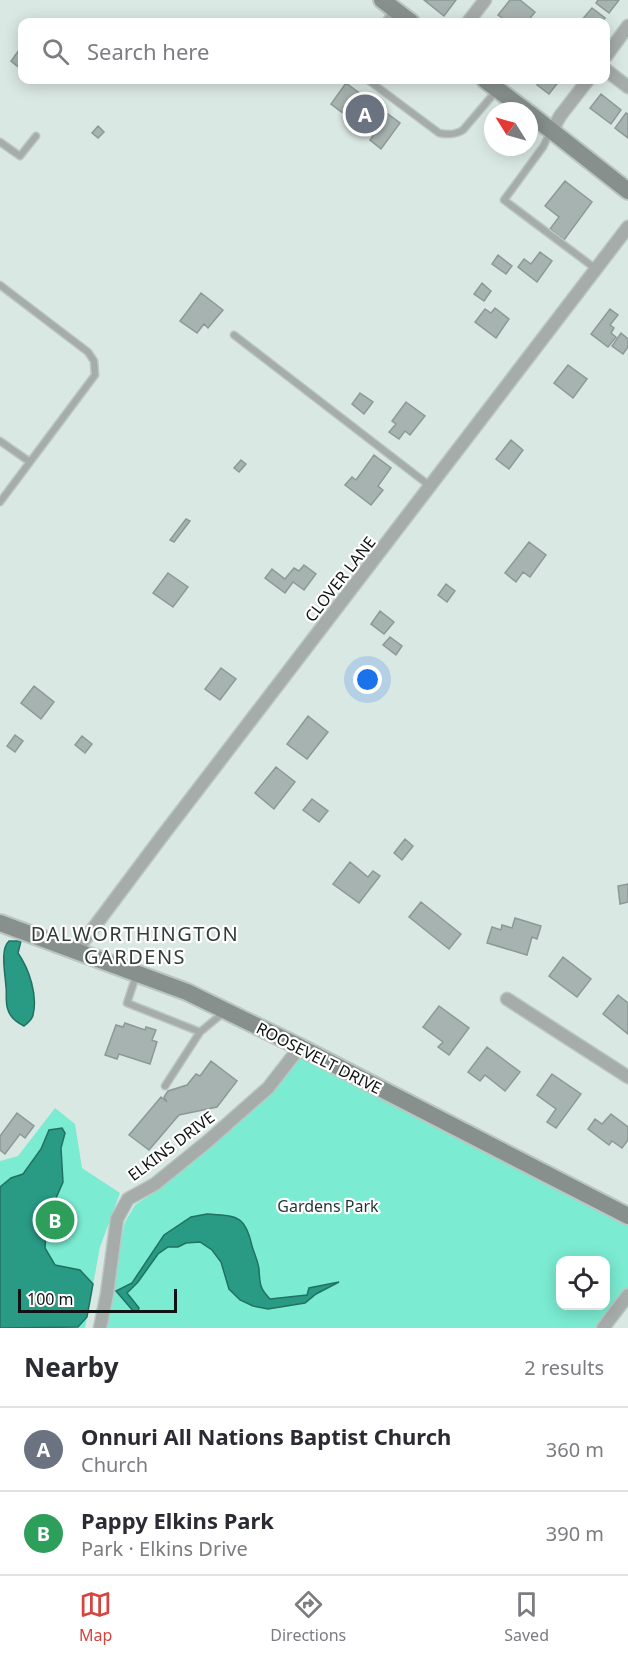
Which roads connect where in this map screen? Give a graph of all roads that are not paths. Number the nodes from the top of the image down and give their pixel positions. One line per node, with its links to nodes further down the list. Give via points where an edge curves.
1 (484, 0): 4 (street)
2 (387, 11): 3 (street)
3 (402, 18)
4 (471, 18)
5 (628, 26): 6 (street)
6 (610, 51)
7 (610, 73): 11 (street)
8 (373, 84): 9 (lane, via 446,135 463,130)
9 (491, 84): 12 (street)
10 (585, 84): 14 (street)
11 (628, 87)
12 (514, 102)
13 (538, 120): 14 (street)
14 (552, 131): 17 (street); 19 (lane, via 504,200)
15 (36, 136): 16 (lane, via 20,156)
16 (0, 142)
17 (628, 190)
18 (628, 227): 19 (street, CLOVER LANE)
19 (596, 269): 24 (street, CLOVER LANE)
20 (0, 285): 23 (lane, via 88,352 94,361 95,375)
21 (234, 335): 24 (lane)
22 (0, 441): 23 (lane)
23 (30, 462): 25 (lane)
24 (431, 487): 27 (street, CLOVER LANE)
25 (0, 502)
26 (0, 923): 27 (street, ROOSEVELT DRIVE)
27 (77, 950): 28 (street, ROOSEVELT DRIVE)
28 (137, 973): 30 (street, ROOSEVELT DRIVE); 31 (lane, via 127,1003)
29 (507, 999): 33 (street)
30 (225, 1011): 31 (lane); 32 (street, ROOSEVELT DRIVE)
31 (200, 1032): 34 (lane)
32 (300, 1047): 35 (street, ROOSEVELT DRIVE); 37 (street, ELKINS DRIVE, via 268,1088 155,1184 128,1199 117,1219)
33 (628, 1077)
34 (165, 1086)
35 (628, 1216)
36 (628, 1295): 38 (street)
37 (100, 1328)
38 (603, 1328)

